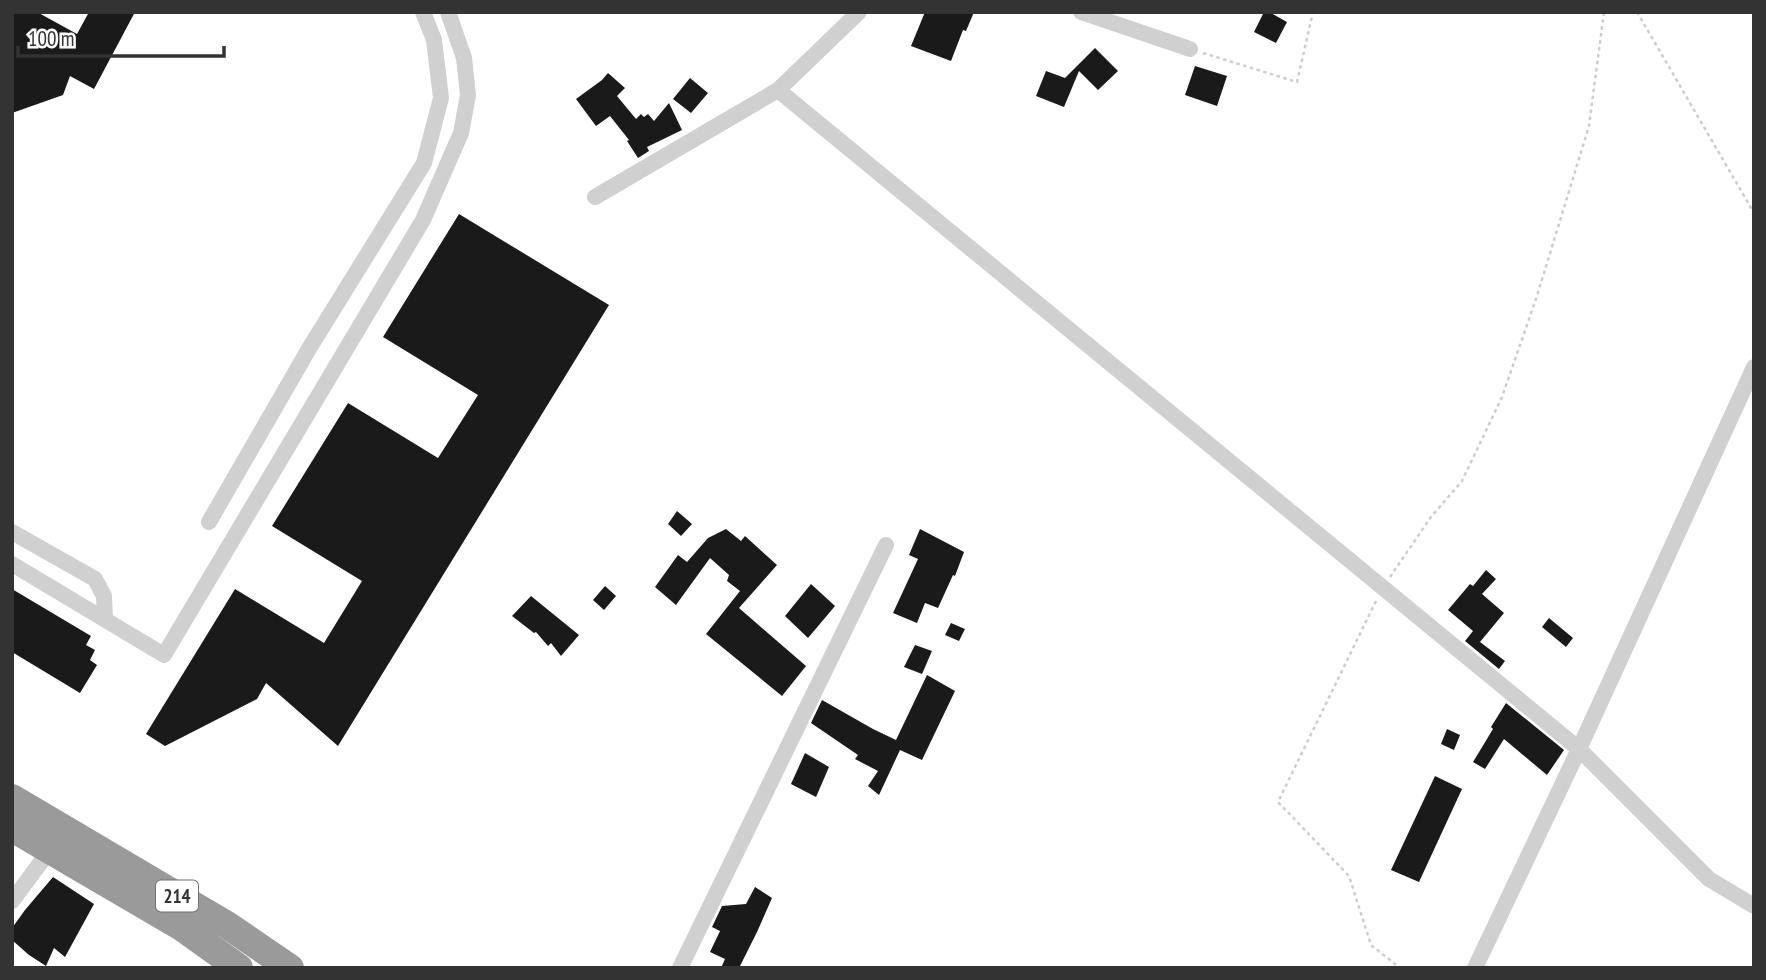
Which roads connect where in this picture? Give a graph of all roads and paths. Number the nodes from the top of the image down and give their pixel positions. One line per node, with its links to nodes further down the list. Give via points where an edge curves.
1 (424, 12): 13 (street, via 434,40 441,98 424,163)
2 (448, 12): 18 (street, via 464,58 468,95 461,133 423,220 164,655)
3 (859, 12): 9 (street)
4 (1080, 12): 8 (street)
5 (1313, 12): 8 (path, via 1297,82)
6 (1604, 12): 17 (path, via 1588,126 1502,397 1462,481 1431,517)
7 (1637, 12): 11 (path)
8 (1190, 49)
9 (778, 90): 10 (street); 17 (street)
10 (595, 197)
11 (1754, 213)
12 (1754, 367): 19 (street)
13 (209, 522)
14 (12, 532): 18 (street, via 95,579 104,596)
15 (886, 545): 27 (street)
16 (12, 564): 18 (street)
17 (1383, 588): 19 (street); 28 (path, via 1278,802 1349,876 1371,945)
18 (105, 618)
19 (1579, 749): 24 (street, via 1710,879); 29 (street)
20 (12, 798): 26 (highway, 214, via 227,925)
21 (12, 828): 22 (highway, 214)
22 (50, 850): 23 (street); 25 (highway, 214, via 183,928)
23 (12, 901)
24 (1754, 906)
25 (239, 968)
26 (290, 968)
27 (680, 968)
28 (1400, 968)
29 (1475, 968)

